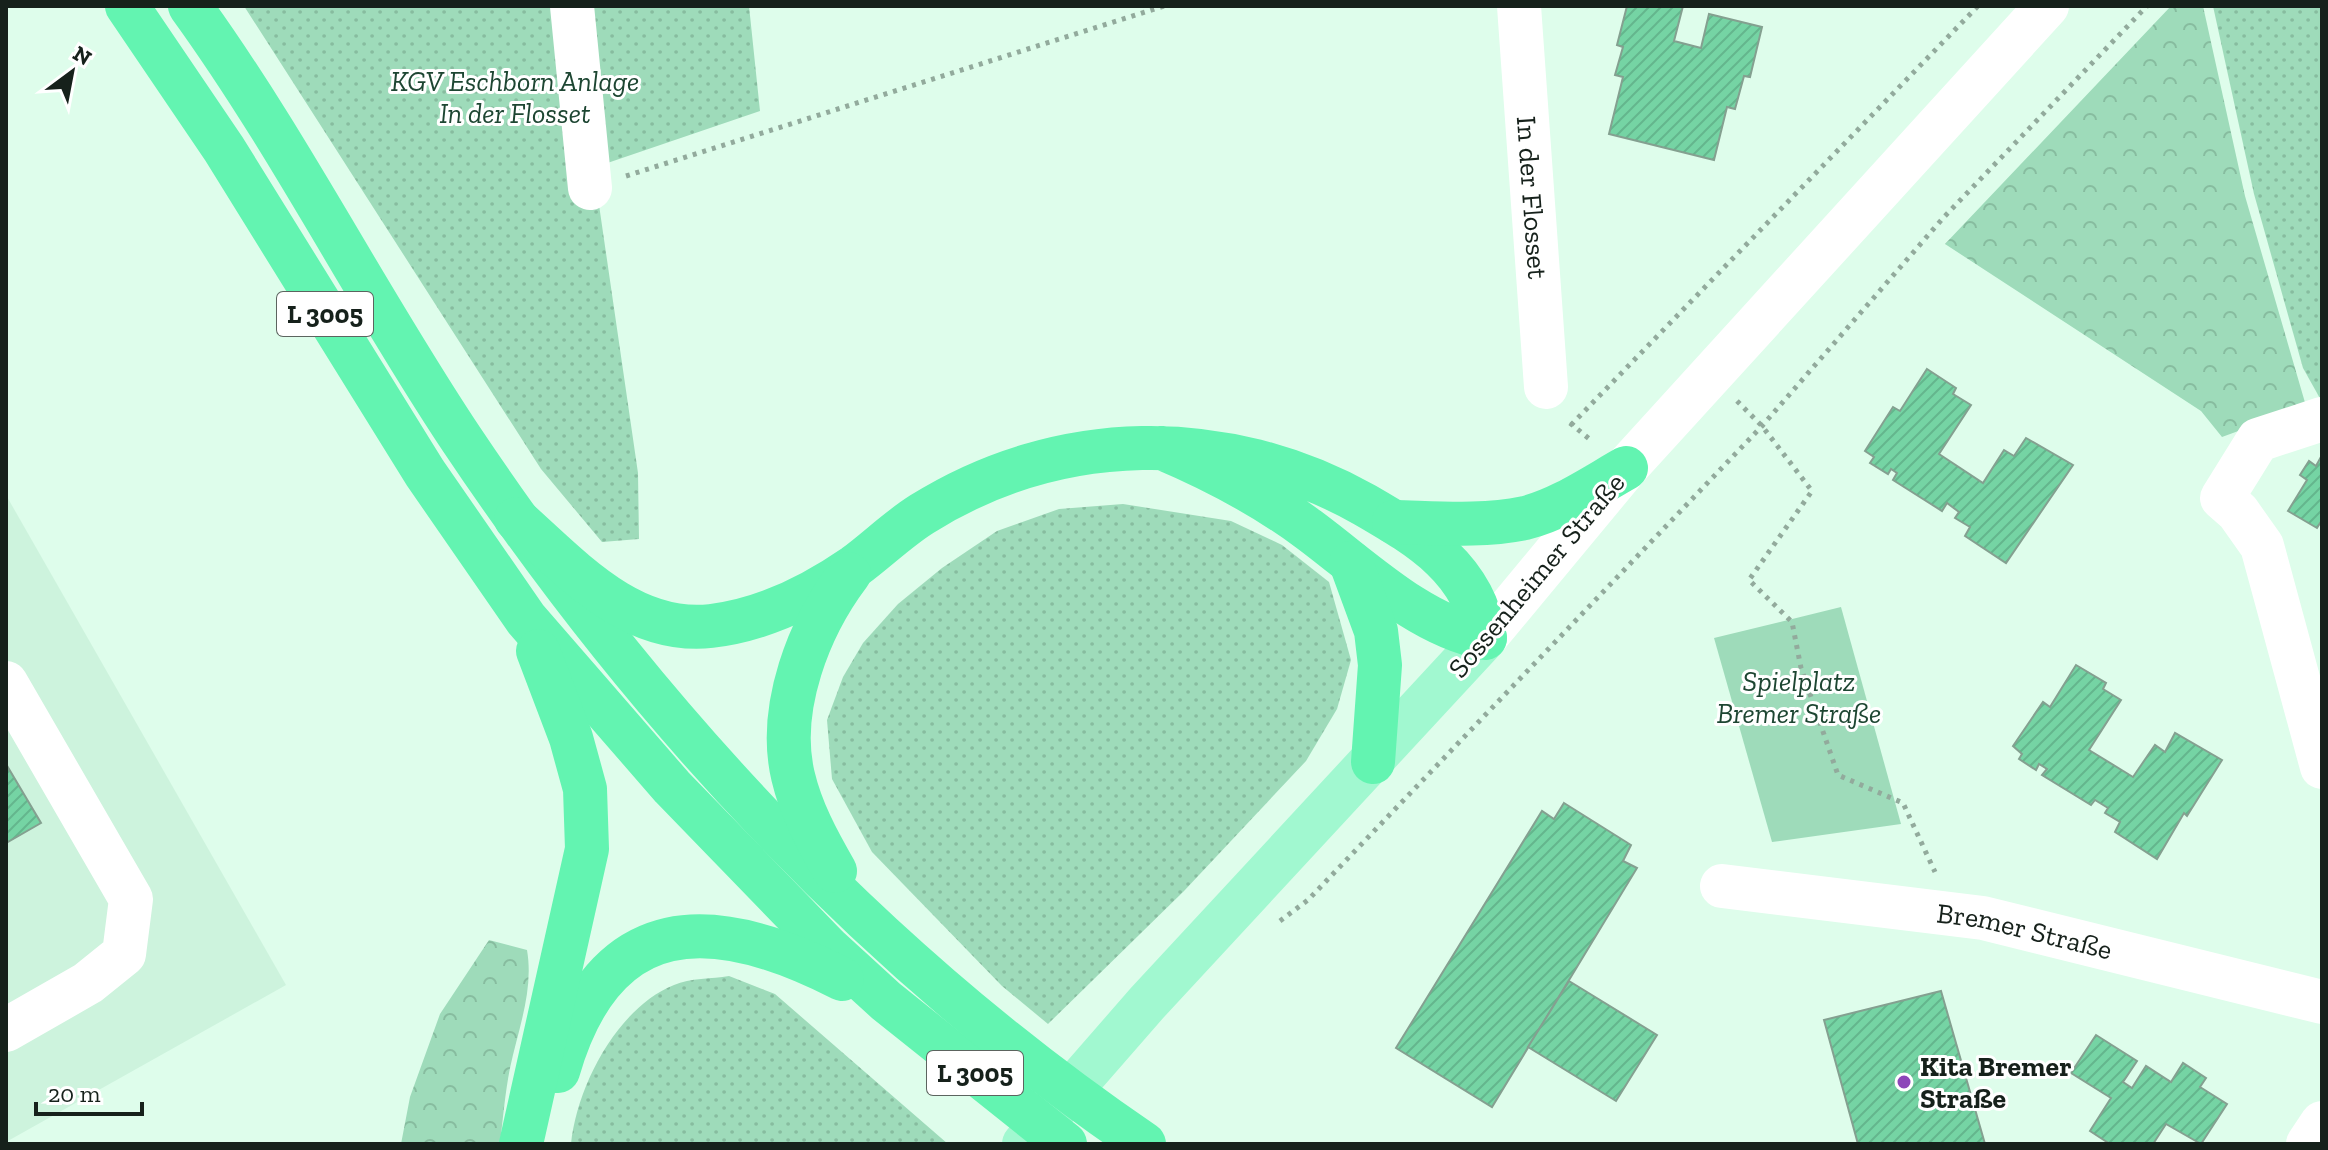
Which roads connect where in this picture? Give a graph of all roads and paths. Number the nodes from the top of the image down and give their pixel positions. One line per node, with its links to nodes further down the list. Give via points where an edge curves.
1 (127, 6): 20 (highway, L 3005, via 224,149 425,473)
2 (190, 6): 16 (highway, L 3005, via 407,355)
3 (572, 6): 9 (street)
4 (1164, 6): 9 (path)
5 (1519, 6): 10 (street, In der Flosset)
6 (1978, 6): 12 (path)
7 (2047, 6): 15 (street, Sossenheimer Straße)
8 (2147, 6): 13 (path, via 1944,217)
9 (590, 188)
10 (1546, 387): 12 (path, via 1556,414)
11 (2322, 419): 24 (street, via 2258,440 2222,498 2262,546)
12 (1571, 425): 15 (path)
13 (1762, 426): 26 (path, via 1812,491 1749,580 1792,622 1801,668 1838,775 1903,803 1941,885); 28 (path, via 1308,900)
14 (1162, 448): 17 (highway, via 1266,462); 18 (highway, via 1247,489); 19 (highway, via 1070,453 993,476 920,515)
15 (1626, 468): 17 (highway, via 1527,517 1492,523); 21 (street, Sossenheimer Straße)
16 (516, 519): 19 (highway, via 608,599 644,617 680,626 710,626 793,604); 27 (highway, L 3005, via 654,698 760,815)
17 (1394, 522): 21 (highway, via 1435,551 1471,589)
18 (1351, 563): 21 (highway, via 1436,620); 23 (highway, via 1376,631 1380,665)
19 (855, 566): 27 (highway, via 821,614 811,639 793,704 790,741 792,773 805,814)
20 (526, 619): 29 (highway, L 3005, via 725,844); 33 (highway, via 571,738 587,817 580,885)
21 (1485, 638): 23 (main road, Sossenheimer Straße)
22 (6, 683): 31 (street, via 131,899 124,954 88,983)
23 (1373, 762): 35 (main road, Sossenheimer Straße, via 1147,1003)
24 (2322, 767)
25 (1722, 886): 26 (street, Bremer Straße)
26 (1944, 912): 30 (street, Bremer Straße)
27 (860, 914): 37 (highway, L 3005, via 992,1029)
28 (1271, 928)
29 (886, 1001): 34 (highway, via 763,943 694,934 659,941 605,980 584,1008 559,1067); 36 (highway, L 3005)
30 (2322, 1002)
31 (6, 1030)
32 (2322, 1123): 38 (street)
33 (521, 1144)
34 (545, 1144)
35 (1024, 1144)
36 (1065, 1144)
37 (1144, 1144)
38 (2308, 1144)

